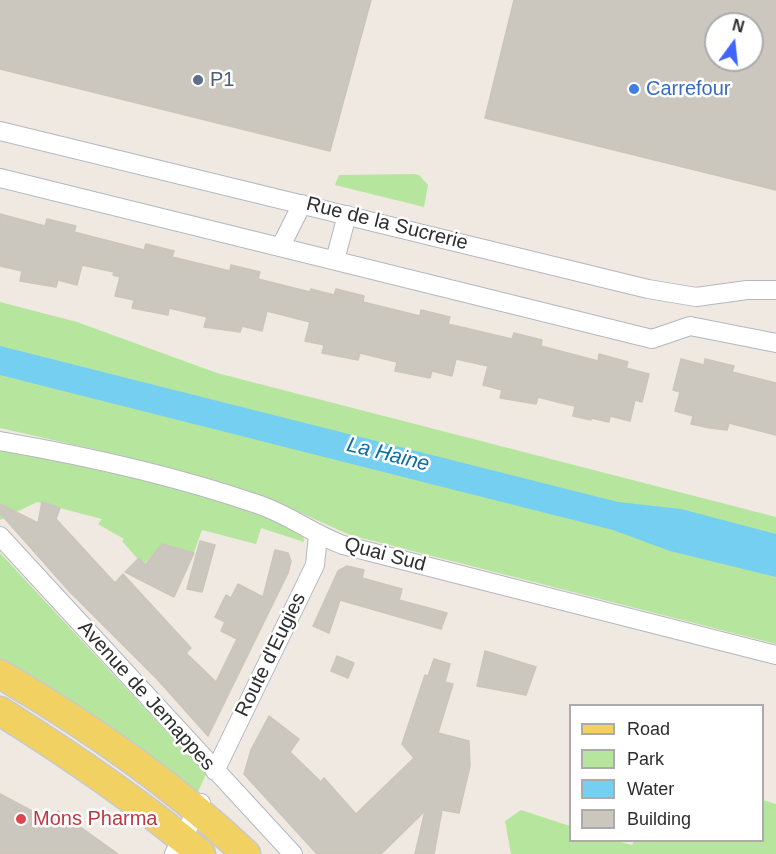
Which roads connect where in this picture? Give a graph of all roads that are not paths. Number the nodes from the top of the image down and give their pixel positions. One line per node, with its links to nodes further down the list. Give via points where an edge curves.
1 (0, 131): 3 (street, Rue de la Sucrerie)
2 (0, 178): 5 (street)
3 (302, 204): 4 (street, Rue de la Sucrerie); 5 (street)
4 (347, 215): 6 (street); 7 (street, Rue de la Sucrerie, via 648,289 696,297)
5 (280, 246): 6 (street)
6 (335, 260): 8 (street, via 652,339 690,326)
7 (776, 290)
8 (776, 343)
9 (0, 441): 10 (street, Quai Sud, via 99,458 207,488 288,515)
10 (318, 535): 12 (street, Quai Sud, via 450,573); 15 (street, Route d'Eugies, via 315,565)
11 (0, 536): 15 (street, Avenue de Jemappes)
12 (776, 655)
13 (0, 674): 16 (main road)
14 (0, 711): 17 (main road, via 47,740)
15 (215, 771): 19 (street, Avenue de Jemappes)
16 (200, 805): 17 (street); 18 (main road)
17 (186, 849)
18 (246, 854)
19 (293, 854)

